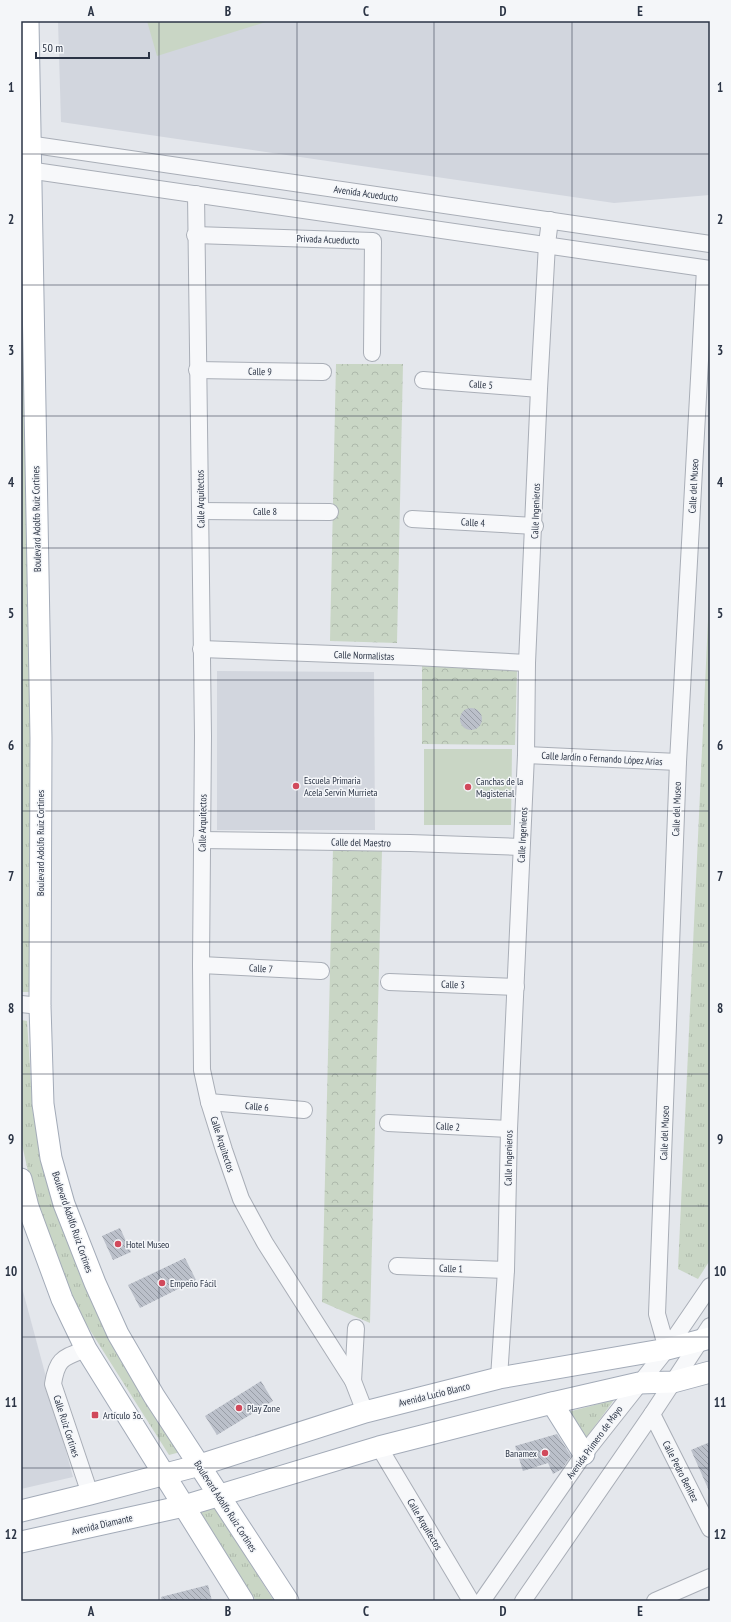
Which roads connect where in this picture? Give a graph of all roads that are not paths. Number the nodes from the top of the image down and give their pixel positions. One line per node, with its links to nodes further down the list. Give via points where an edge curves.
1 (28, 21): 2 (main road, Boulevard Adolfo Ruiz Cortines)
2 (25, 144): 3 (main road, Boulevard Adolfo Ruiz Cortines); 5 (street, Avenida Acueducto)
3 (25, 170): 4 (street); 29 (main road, Boulevard Adolfo Ruiz Cortines, via 41,738)
4 (196, 194): 6 (street, Calle Arquitectos); 7 (street)
5 (550, 220): 7 (street, Calle Ingenieros); 8 (street, Avenida Acueducto)
6 (195, 234): 10 (street, Privada Acueducto, via 373,241); 11 (street, Calle Arquitectos)
7 (547, 244): 9 (street); 14 (street, Calle Ingenieros)
8 (710, 244)
9 (707, 269): 22 (street, Calle del Museo)
10 (372, 353)
11 (197, 370): 12 (street, Calle 9); 15 (street, Calle Arquitectos)
12 (323, 372)
13 (423, 380): 14 (street, Calle 5)
14 (539, 389): 18 (street, Calle Ingenieros)
15 (200, 511): 16 (street, Calle 8); 19 (street, Calle Arquitectos)
16 (330, 512)
17 (412, 519): 18 (street, Calle 4)
18 (534, 526): 20 (street, Calle Ingenieros)
19 (201, 650): 20 (street, Calle Normalistas); 23 (street, Calle Arquitectos)
20 (527, 663): 21 (street, Calle Ingenieros)
21 (526, 755): 22 (street, Calle Jardín o Fernando López Arias); 24 (street, Calle Ingenieros)
22 (678, 762): 41 (street, Calle del Museo, via 657,1314)
23 (201, 840): 24 (street, Calle del Maestro); 25 (street, Calle Arquitectos)
24 (521, 847): 28 (street, Calle Ingenieros)
25 (201, 966): 26 (street, Calle 7); 30 (street, Calle Arquitectos, via 202,1070)
26 (321, 971)
27 (389, 982): 28 (street, Calle 3)
28 (516, 987): 33 (street, Calle Ingenieros)
29 (30, 1005): 52 (main road, Boulevard Adolfo Ruiz Cortines, via 51,1158 64,1204 118,1334 154,1396)
30 (209, 1102): 31 (street, Calle 6); 44 (street, Calle Arquitectos, via 242,1199 266,1243)
31 (304, 1110)
32 (388, 1123): 33 (street, Calle 2)
33 (509, 1129): 36 (street, Calle Ingenieros)
34 (21, 1179): 40 (main road, via 28,1207 62,1298)
35 (397, 1266): 36 (street, Calle 1)
36 (506, 1270): 43 (street, Calle Ingenieros)
37 (710, 1286): 41 (street, Avenida Primero de Mayo)
38 (356, 1328): 44 (street)
39 (707, 1335): 41 (main road, Avenida Lucio Blanco); 45 (street)
40 (86, 1349): 53 (main road); 54 (street, Calle Ruiz Cortines, via 67,1356 56,1367 53,1384)
41 (667, 1349): 43 (main road, Avenida Lucio Blanco); 46 (street, Avenida Primero de Mayo)
42 (708, 1377): 45 (main road)
43 (499, 1378): 48 (main road, Avenida Lucio Blanco)
44 (353, 1381): 48 (street, Calle Arquitectos)
45 (673, 1382): 46 (main road); 49 (street)
46 (639, 1383): 47 (main road); 51 (street, Avenida Primero de Mayo)
47 (552, 1403): 50 (main road); 51 (main road)
48 (365, 1412): 52 (main road, Avenida Lucio Blanco)
49 (652, 1414): 58 (street, Calle Pedro Benítez); 65 (street)
50 (379, 1447): 55 (main road); 63 (street, Calle Arquitectos)
51 (584, 1454): 64 (street, Avenida Primero de Mayo)
52 (200, 1465): 53 (main road, Avenida Lucio Blanco); 55 (main road, Boulevard Adolfo Ruiz Cortines)
53 (164, 1475): 54 (main road); 56 (main road)
54 (90, 1494): 57 (main road)
55 (220, 1496): 56 (main road); 62 (main road, Boulevard Adolfo Ruiz Cortines)
56 (184, 1506): 59 (main road, Avenida Diamante); 61 (main road)
57 (21, 1511)
58 (710, 1529)
59 (21, 1542)
60 (710, 1577): 66 (street)
61 (243, 1601)
62 (288, 1601)
63 (471, 1601)
64 (482, 1601)
65 (523, 1601)
66 (655, 1601)

